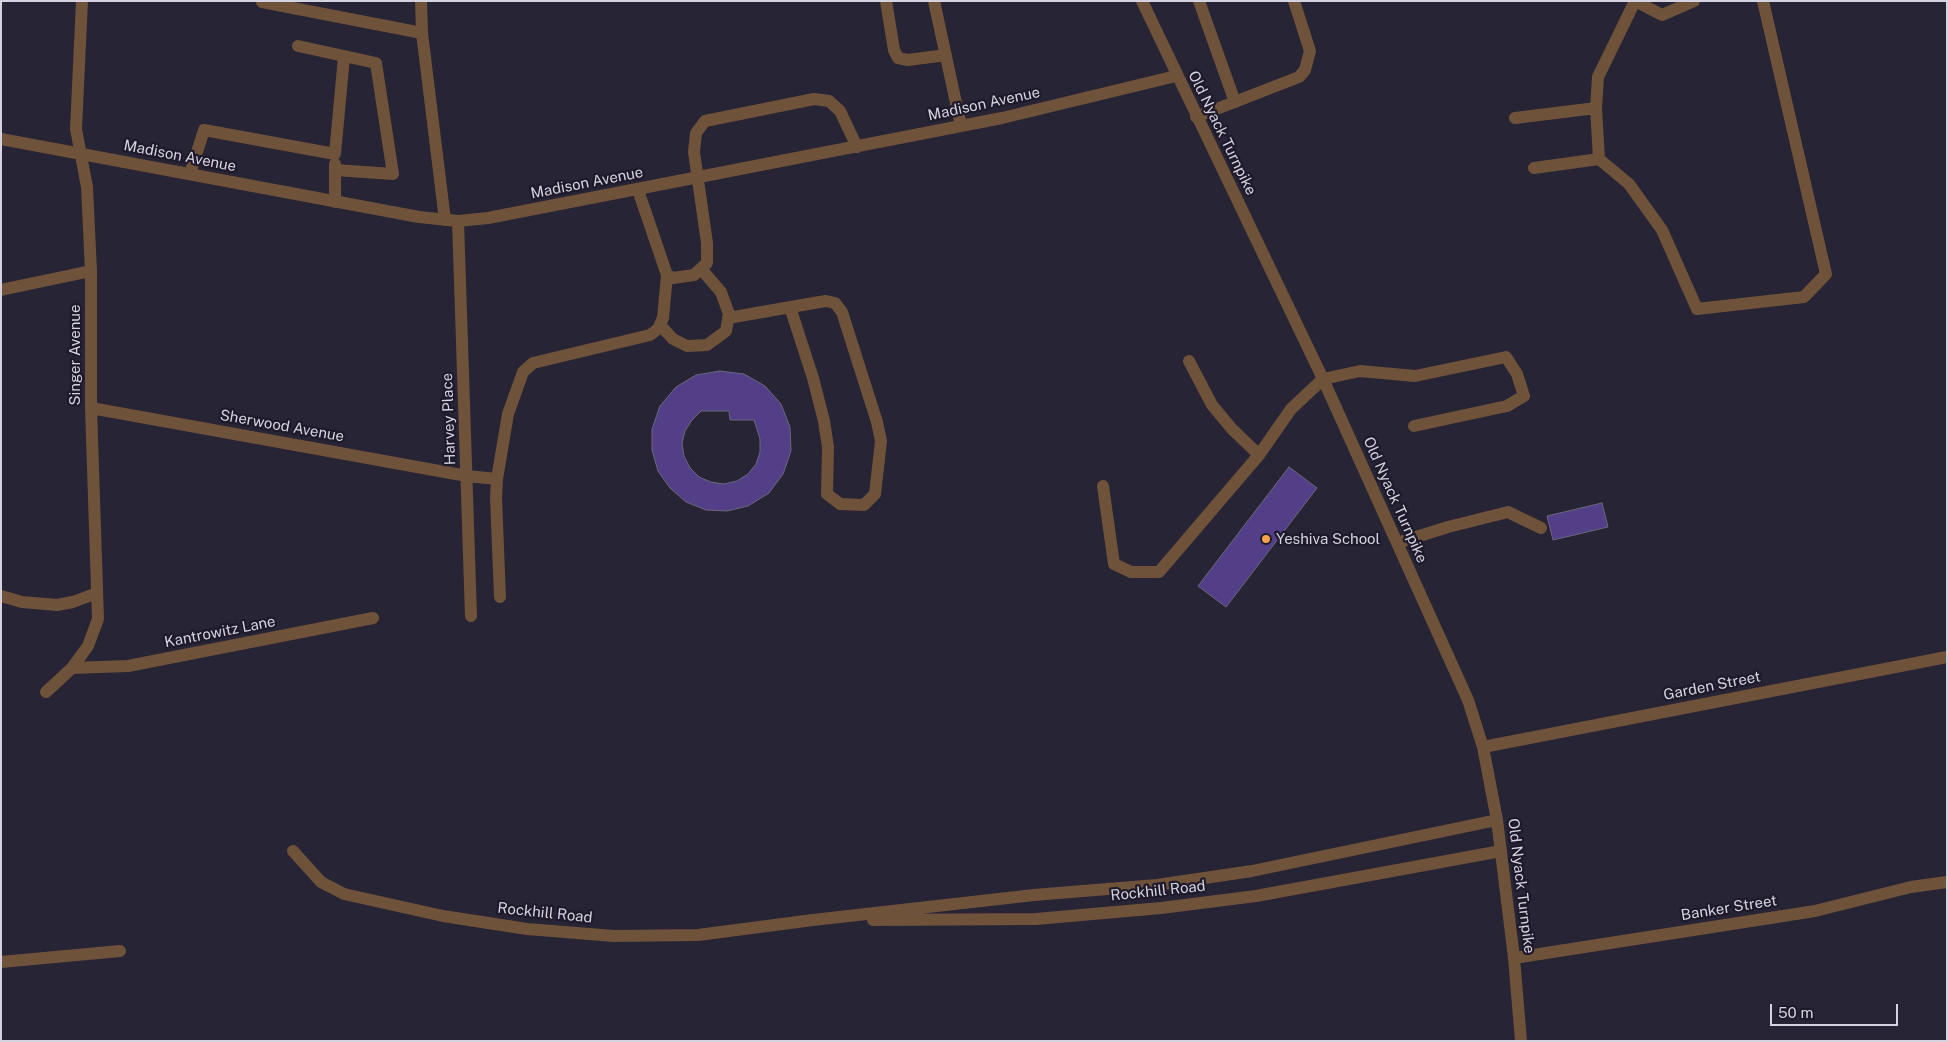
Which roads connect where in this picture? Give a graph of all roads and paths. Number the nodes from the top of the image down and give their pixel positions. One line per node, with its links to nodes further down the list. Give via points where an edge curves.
1 (82, 1): 24 (street, Singer Avenue, via 76,129)
2 (420, 1): 12 (street)
3 (886, 1): 14 (street, via 898,58 908,60)
4 (934, 1): 14 (street)
5 (1142, 1): 16 (street, Old Nyack Turnpike)
6 (1199, 1): 17 (street)
7 (1294, 1): 17 (street, via 1310,50 1305,70 1299,77)
8 (1635, 1): 9 (street, via 1662,15); 18 (street, via 1598,77)
9 (1694, 1)
10 (1762, 1): 26 (street, via 1826,274 1804,297 1697,309 1662,230 1629,184)
11 (262, 2): 12 (street)
12 (422, 33): 33 (street)
13 (298, 46): 15 (street)
14 (946, 55): 21 (street)
15 (344, 57): 25 (street); 28 (street, via 376,63 393,174)
16 (1176, 76): 19 (street, Old Nyack Turnpike); 21 (street, Madison Avenue)
17 (1235, 102): 19 (street)
18 (1596, 108): 20 (street); 26 (street)
19 (1196, 117): 43 (street, Old Nyack Turnpike)
20 (1515, 118)
21 (961, 126): 23 (street, Madison Avenue)
22 (1, 139): 24 (street, Madison Avenue)
23 (857, 147): 30 (street, Madison Avenue); 30 (street, via 840,111 829,101 814,99 705,121 696,133 694,152)
24 (79, 153): 29 (street, Madison Avenue); 36 (street, Singer Avenue, via 86,187)
25 (335, 154): 28 (street); 29 (street, via 204,130)
26 (1599, 159): 27 (street)
27 (1534, 168)
28 (335, 170): 32 (street)
29 (190, 174): 32 (street, Madison Avenue)
30 (698, 178): 31 (street, Madison Avenue); 35 (street, via 707,243)
31 (638, 190): 34 (street, Madison Avenue); 37 (street)
32 (335, 202): 33 (street, Madison Avenue)
33 (445, 220): 34 (street, Madison Avenue)
34 (458, 222): 47 (street, Harvey Place)
35 (705, 266): 37 (street, via 694,275 682,278); 40 (street, via 721,292)
36 (91, 272): 38 (street); 44 (street, Singer Avenue)
37 (667, 275): 41 (street)
38 (1, 290)
39 (790, 307): 39 (street, via 826,301 835,303 842,312 881,441 875,494 864,505 840,504 828,494 828,447 824,421); 40 (street)
40 (728, 318): 41 (street, via 726,331 707,345 687,346 673,339)
41 (660, 325): 48 (street, via 650,335 533,363 523,372 508,414)
42 (1189, 361): 46 (street, via 1212,405)
43 (1323, 380): 45 (street, via 1360,371 1415,376 1506,357 1517,374 1524,396 1506,406); 46 (street, via 1291,409); 51 (street, Old Nyack Turnpike)
44 (91, 408): 47 (street, Sherwood Avenue); 52 (street, Singer Avenue)
45 (1414, 426)
46 (1259, 455): 49 (street, via 1159,572 1131,572 1114,564)
47 (467, 476): 48 (street, Sherwood Avenue); 55 (street, Harvey Place)
48 (497, 479): 54 (street)
49 (1103, 486)
50 (1541, 528): 51 (street, via 1508,512)
51 (1397, 543): 60 (street, Old Nyack Turnpike, via 1468,700)
52 (98, 593): 53 (street, via 56,605 22,602); 58 (street, Singer Avenue, via 98,619 88,646)
53 (1, 596)
54 (500, 597)
55 (471, 616)
56 (374, 618): 58 (street, Kantrowitz Lane, via 128,666)
57 (1947, 657): 60 (street, Garden Street)
58 (72, 668): 59 (street, Singer Avenue)
59 (46, 692)
60 (1483, 747): 61 (street, Old Nyack Turnpike)
61 (1497, 820): 63 (street, Old Nyack Turnpike); 65 (street, Rockhill Road, via 1252,871 1157,885 1034,895)
62 (293, 851): 65 (street, Rockhill Road, via 321,882 344,894 443,916 527,929 614,936 698,935)
63 (1501, 851): 65 (street, Rockhill Road, via 1256,896 1161,908 1036,919); 67 (street, Old Nyack Turnpike)
64 (1947, 882): 67 (street, Banker Street, via 1911,887 1815,911)
65 (814, 920)
66 (120, 951): 68 (street)
67 (1514, 958): 69 (street, Old Nyack Turnpike)
68 (1, 962)
69 (1521, 1041)

